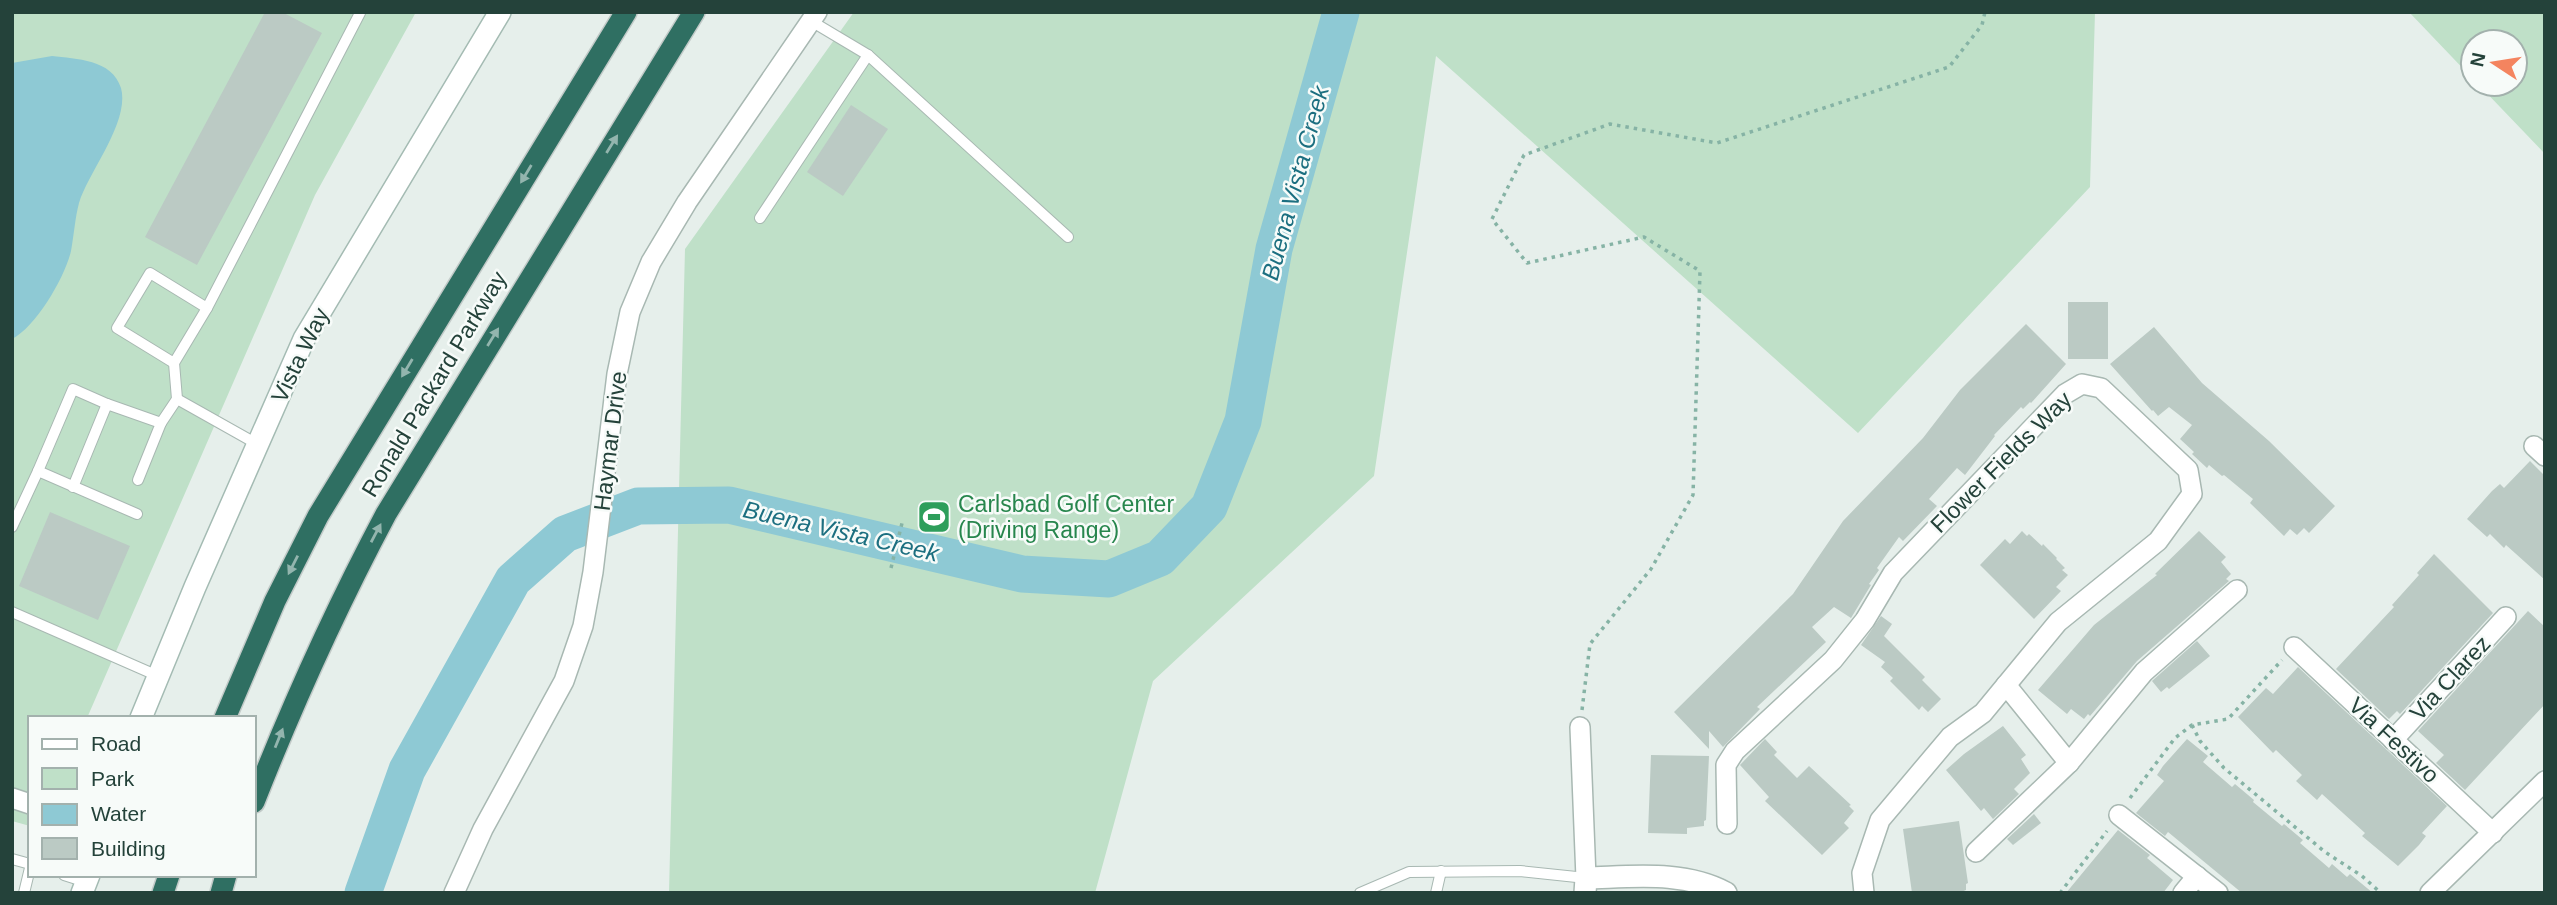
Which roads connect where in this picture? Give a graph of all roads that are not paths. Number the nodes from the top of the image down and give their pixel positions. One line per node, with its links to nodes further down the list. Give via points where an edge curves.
1 (360, 12): 9 (lane)
2 (500, 12): 14 (main road, Vista Way, via 304,339)
3 (626, 12): 27 (highway, Ronald Packard Parkway, one-way to 27, via 318,516)
4 (694, 12): 32 (highway, Ronald Packard Parkway, one-way to 4, via 296,695 386,514)
5 (814, 17): 6 (lane); 44 (street, Haymar Drive, via 687,202 651,261 630,312 617,374 583,626 564,681 483,829)
6 (868, 55): 7 (lane); 8 (lane)
7 (760, 218)
8 (1068, 237)
9 (207, 308): 10 (lane); 10 (lane, via 150,273 143,284 117,328)
10 (174, 363): 11 (lane)
11 (177, 399): 13 (lane); 14 (lane)
12 (107, 404): 13 (lane); 15 (lane, via 73,388); 17 (lane)
13 (160, 423): 16 (lane)
14 (257, 444): 24 (main road, Vista Way)
15 (37, 471): 17 (lane); 19 (lane)
16 (138, 480)
17 (73, 486): 18 (lane)
18 (136, 514)
19 (12, 527)
20 (2236, 590): 30 (street, via 2144,672)
21 (12, 612): 24 (lane)
22 (2507, 617): 29 (street, Via Clarez)
23 (2294, 647): 29 (street, Via Festivo)
24 (158, 676): 26 (main road, Vista Way)
25 (2006, 685): 30 (street); 34 (street, Flower Fields Way, via 2058,622 2158,541 2192,494 2188,470 2101,388 2082,384 2065,394 1893,573 1865,620 1833,660 1735,751 1727,765); 48 (street, Flower Fields Way, via 1983,713 1950,737 1880,820 1862,873)
26 (142, 716)
27 (226, 716)
28 (1580, 727): 42 (street)
29 (2393, 740): 35 (street, Via Festivo)
30 (2069, 763): 36 (street)
31 (2545, 781): 35 (street)
32 (256, 797)
33 (2119, 815): 39 (street)
34 (1727, 824)
35 (2493, 833): 51 (street)
36 (1976, 852)
37 (1441, 871): 42 (lane, via 1520,871); 45 (lane, via 1409,872); 46 (lane)
38 (28, 875): 43 (lane)
39 (2197, 876): 49 (street); 50 (street)
40 (70, 877): 41 (lane)
41 (86, 883)
42 (1585, 885): 47 (main road, via 1652,876 1695,881)
43 (24, 893)
44 (454, 893)
45 (1360, 893)
46 (1436, 893)
47 (1726, 893)
48 (1864, 893)
49 (2183, 893)
50 (2218, 893)
51 (2430, 893)

